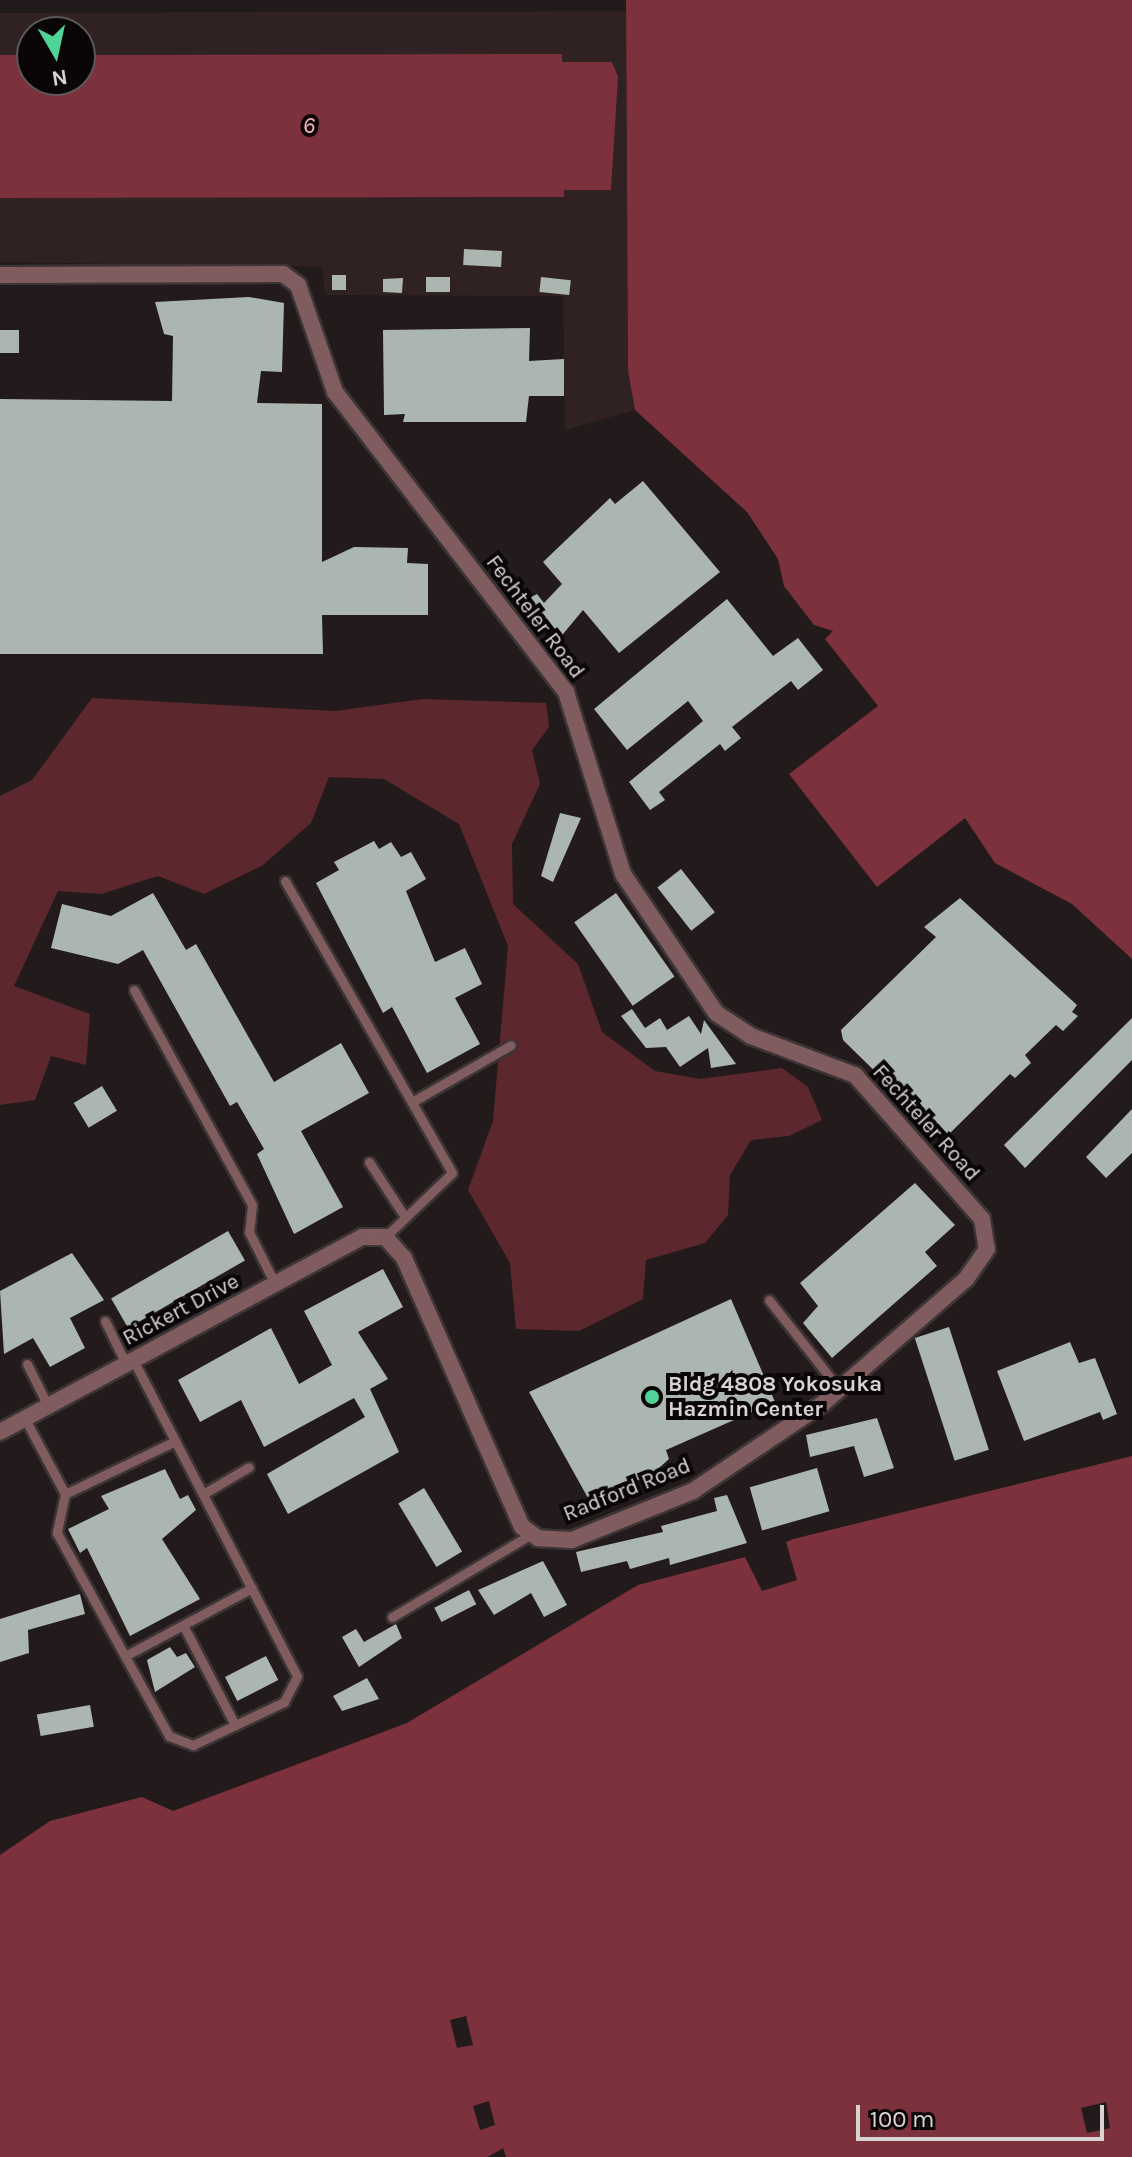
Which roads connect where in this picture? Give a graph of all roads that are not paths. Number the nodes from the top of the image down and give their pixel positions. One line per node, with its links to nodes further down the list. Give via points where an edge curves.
1 (0, 275): 9 (street, Fechteler Road, via 283,274 298,285 335,392 566,692 623,874 716,1013 751,1036 855,1075 982,1219)
2 (285, 881): 5 (lane)
3 (134, 990): 10 (lane, via 252,1205 249,1232)
4 (511, 1045): 5 (lane)
5 (412, 1102): 7 (lane, via 452,1173)
6 (369, 1162): 7 (lane)
7 (403, 1214): 8 (lane)
8 (385, 1237): 10 (street, Rickert Drive, via 362,1237); 23 (street, via 404,1258 522,1527)
9 (987, 1249): 15 (street, Radford Road, via 966,1279)
10 (275, 1284): 13 (street, Rickert Drive)
11 (769, 1300): 15 (lane)
12 (105, 1321): 13 (lane)
13 (130, 1362): 16 (street, Rickert Drive); 19 (lane)
14 (27, 1364): 16 (lane)
15 (839, 1389): 23 (street, Radford Road, via 693,1491 572,1540)
16 (48, 1406): 17 (street, Rickert Drive)
17 (25, 1419): 18 (street, Rickert Drive); 21 (lane)
18 (2, 1425)
19 (175, 1441): 21 (lane); 22 (lane)
20 (249, 1467): 22 (lane)
21 (65, 1494): 27 (lane, via 57,1533)
22 (203, 1494): 24 (lane)
23 (532, 1534): 25 (lane)
24 (252, 1588): 26 (lane); 28 (lane, via 297,1676 284,1702)
25 (392, 1617)
26 (183, 1625): 27 (lane); 28 (lane)
27 (125, 1656): 28 (lane, via 169,1736 193,1745)
28 (235, 1725)

